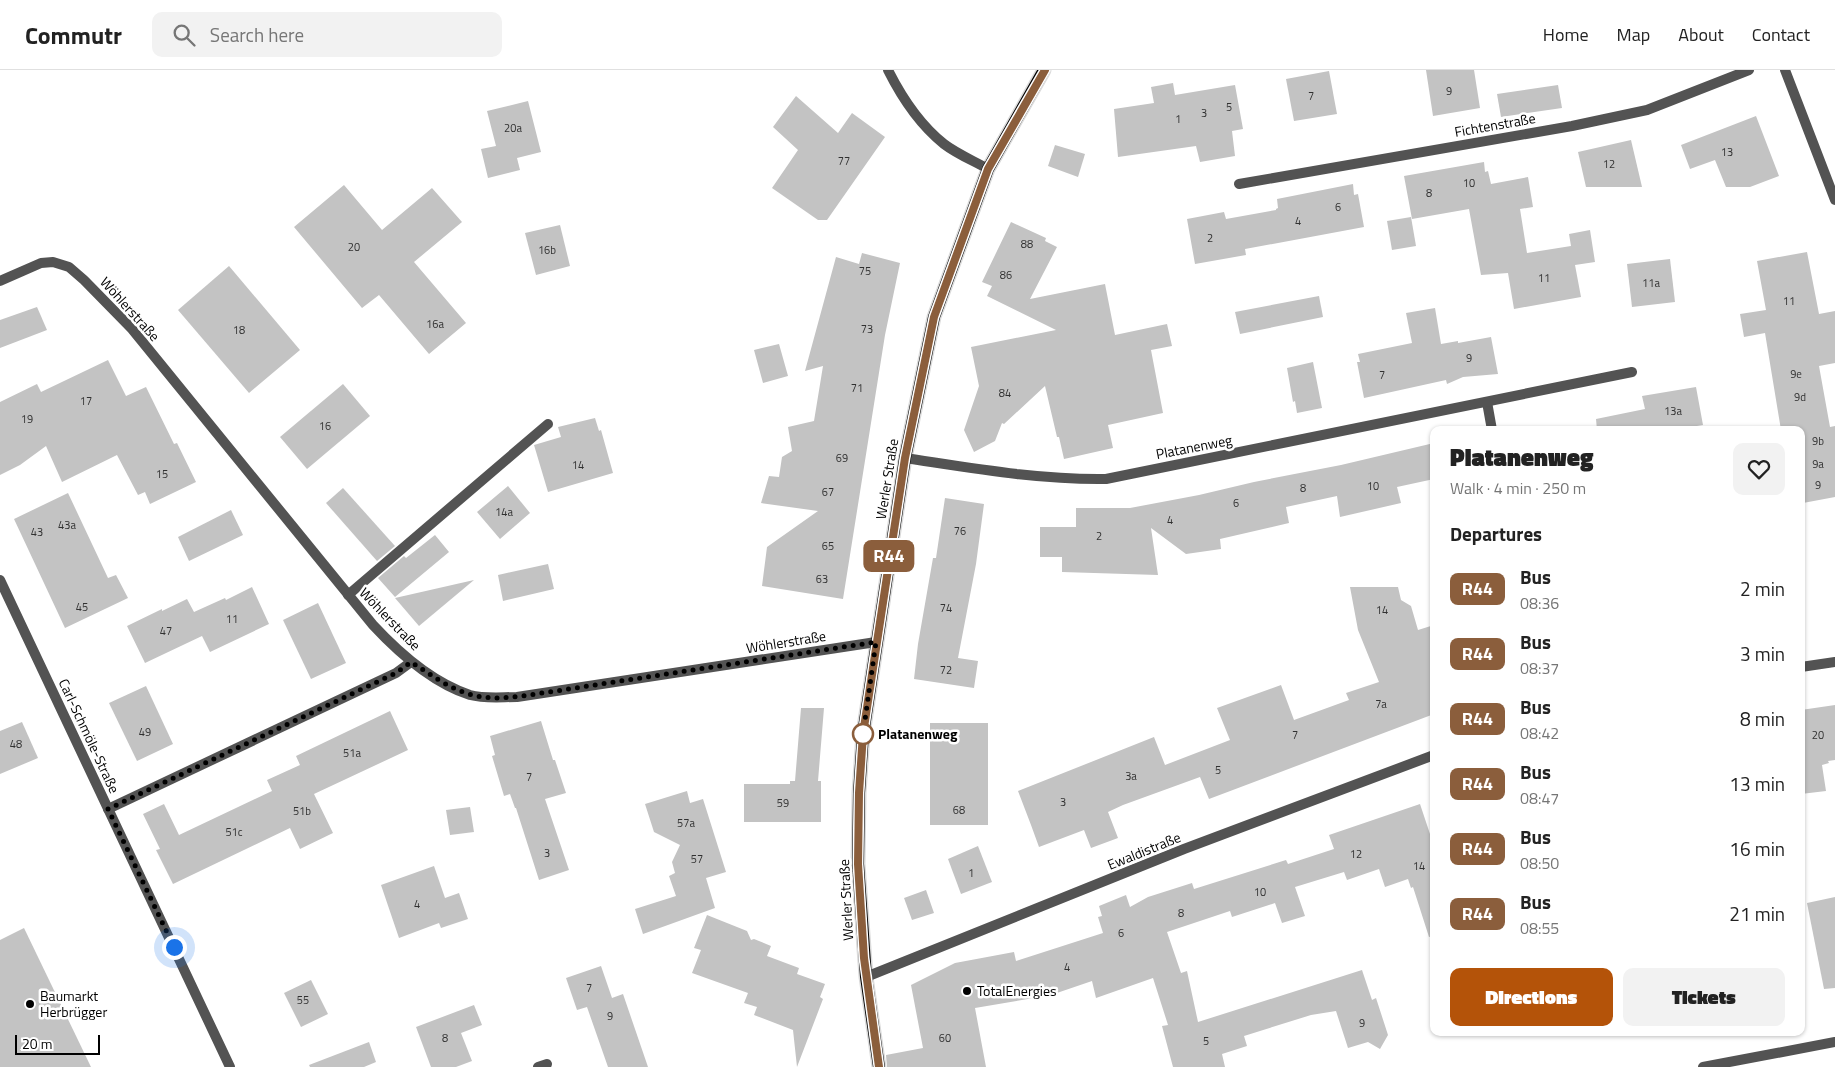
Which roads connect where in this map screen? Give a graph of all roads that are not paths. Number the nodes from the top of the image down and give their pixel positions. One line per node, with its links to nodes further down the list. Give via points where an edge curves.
1 (888, 70): 5 (street, via 920,122 945,145)
2 (1044, 70): 5 (main road, Werler Straße)
3 (1749, 70): 6 (street, Fichtenstraße, via 1647,110)
4 (1785, 70): 7 (street)
5 (988, 169): 13 (main road, Werler Straße, via 934,317)
6 (1239, 184)
7 (1835, 200)
8 (0, 281): 15 (street, Wöhlerstraße, via 41,263 53,262 69,267 84,280 132,329)
9 (1632, 372): 10 (street, Platanenweg)
10 (1486, 402): 12 (street); 13 (street, Platanenweg, via 1106,479 1029,476)
11 (548, 424): 15 (street)
12 (1491, 426)
13 (905, 458): 16 (main road, Werler Straße)
14 (0, 580): 21 (street, Carl-Schmöle-Straße)
15 (348, 595): 17 (street, Wöhlerstraße)
16 (876, 642): 17 (street, Wöhlerstraße, via 493,698 471,695 455,688); 22 (main road, Werler Straße, via 863,734 859,793 858,864)
17 (411, 662): 21 (street, via 396,673)
18 (1835, 662): 19 (street)
19 (1805, 666)
20 (1430, 757): 22 (street, Ewaldistraße, via 1184,849)
21 (108, 809): 24 (street, Carl-Schmöle-Straße)
22 (866, 977): 25 (main road, Werler Straße)
23 (1835, 1042): 26 (street)
24 (230, 1067)
25 (879, 1067)
26 (1703, 1067)

